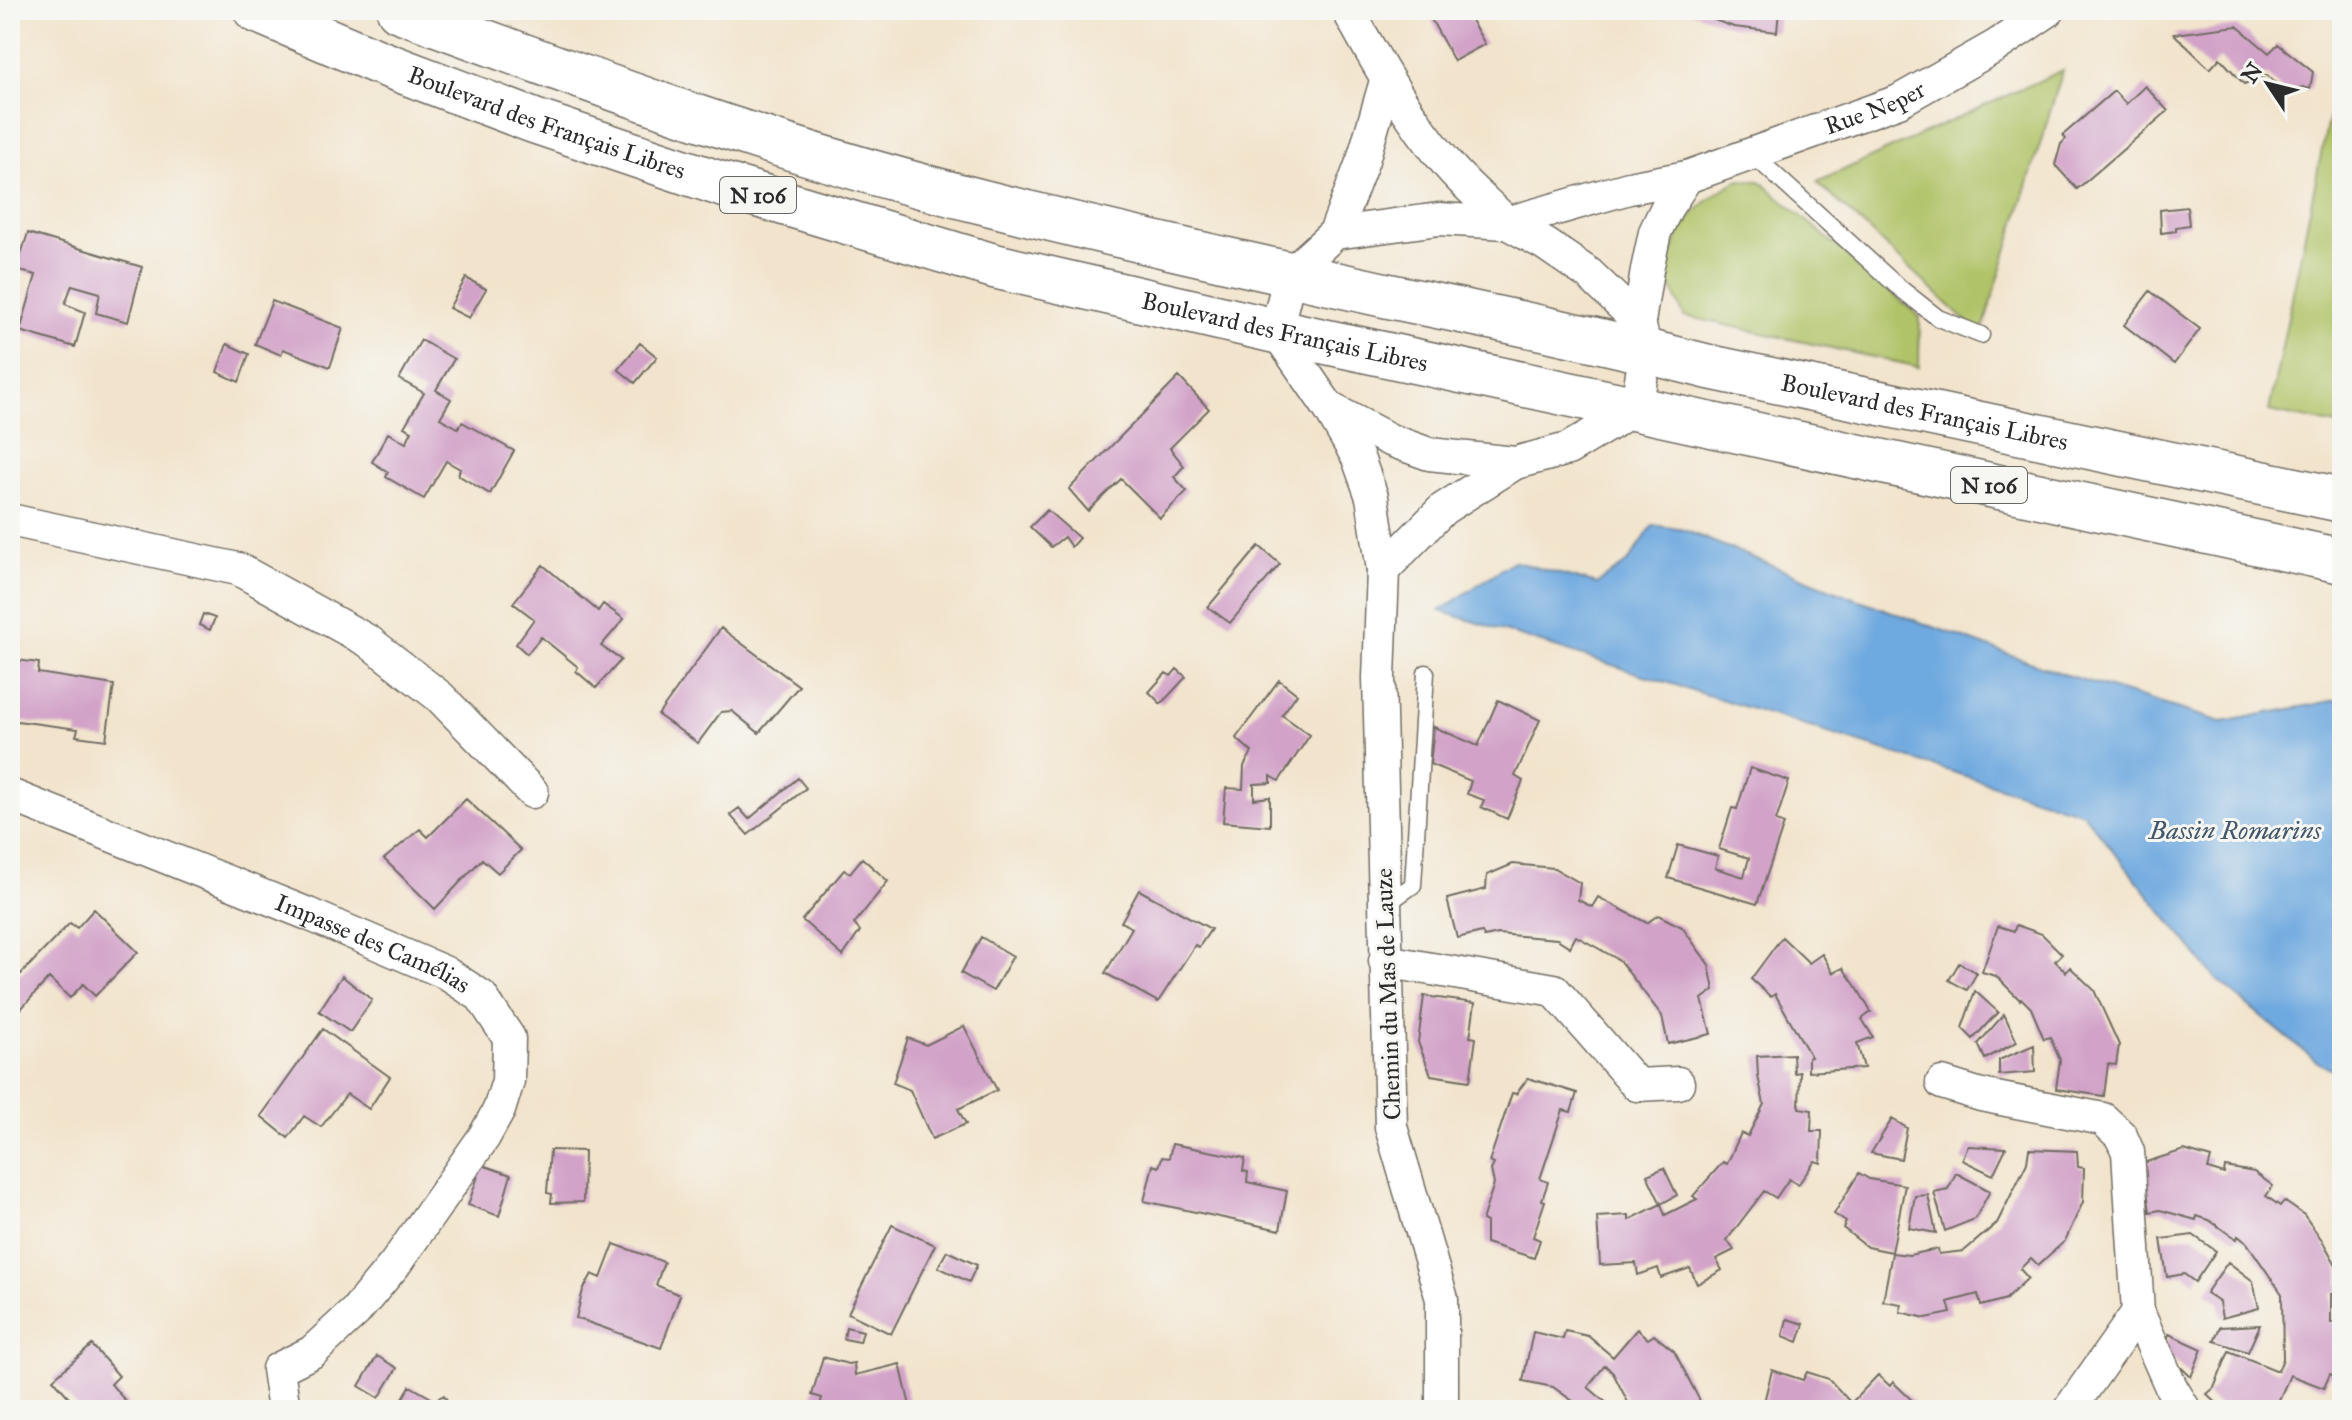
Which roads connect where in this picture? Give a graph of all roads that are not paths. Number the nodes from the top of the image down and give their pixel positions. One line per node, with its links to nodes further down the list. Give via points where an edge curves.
1 (256, 10): 11 (main road, Boulevard des Français Libres / N 106, via 491,105 721,184 994,266)
2 (399, 10): 10 (main road, Boulevard des Français Libres / N 106, via 751,136 979,202)
3 (1348, 10): 5 (street)
4 (2049, 10): 6 (street, Rue Neper, via 1899,101)
5 (1386, 81): 8 (street, via 1450,167); 9 (street)
6 (1751, 153): 7 (street, Rue Neper); 12 (lane, via 1906,293 1938,318)
7 (1687, 177): 8 (street, Rue Neper); 13 (street, via 1655,232)
8 (1507, 223): 9 (street, via 1439,219); 13 (street, via 1589,274)
9 (1335, 233): 10 (street)
10 (1290, 274): 11 (street); 13 (main road, Boulevard des Français Libres / N 106)
11 (1276, 331): 14 (street, Chemin du Mas de Lauze); 15 (main road, Boulevard des Français Libres / N 106)
12 (1981, 335)
13 (1643, 336): 15 (street); 17 (main road, Boulevard des Français Libres / N 106, via 1709,367)
14 (1329, 408): 16 (street, via 1429,454); 20 (street, Chemin du Mas de Lauze, via 1358,458 1372,497)
15 (1636, 408): 16 (street, via 1568,449); 19 (main road, Boulevard des Français Libres / N 106)
16 (1515, 463): 20 (street, via 1443,509)
17 (2342, 500)
18 (10, 520): 22 (street, via 238,569 368,641 440,697)
19 (2342, 561)
20 (1383, 570): 24 (street, Chemin du Mas de Lauze, via 1379,678)
21 (1426, 673): 24 (lane, via 1413,885)
22 (532, 792)
23 (10, 795): 29 (street, Impasse des Camélias, via 444,972 481,996 509,1038 508,1081 484,1137 355,1312 312,1352 278,1369)
24 (1384, 906): 25 (street, Chemin du Mas de Lauze)
25 (1385, 961): 26 (street, via 1554,990 1637,1085); 30 (street, Chemin du Mas de Lauze, via 1391,1127 1442,1299)
26 (1678, 1083)
27 (1942, 1083): 28 (street, via 2103,1119 2121,1136 2128,1152)
28 (2138, 1312): 31 (street); 32 (street)
29 (284, 1410)
30 (1442, 1410)
31 (2069, 1410)
32 (2185, 1410)

